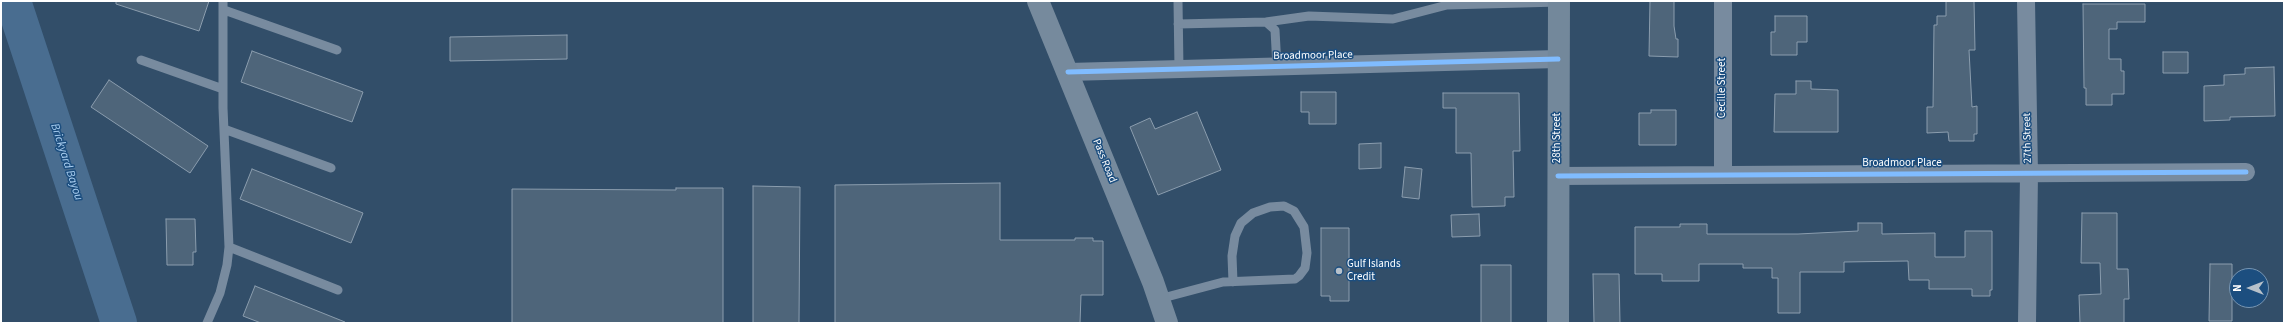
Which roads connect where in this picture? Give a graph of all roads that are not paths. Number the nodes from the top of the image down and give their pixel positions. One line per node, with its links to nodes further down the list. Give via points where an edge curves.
1 (1038, 1): 14 (main road, Pass Road)
2 (1178, 1): 8 (lane)
3 (1559, 1): 7 (lane, via 1447,5 1393,19 1309,16); 11 (street, 28th Street)
4 (1723, 1): 19 (street, Cecille Street)
5 (2026, 1): 20 (street, 27th Street)
6 (224, 6): 9 (lane); 15 (lane)
7 (1266, 22): 8 (lane); 12 (lane, via 1275,30)
8 (1178, 24): 13 (lane)
9 (337, 50)
10 (141, 60): 15 (lane)
11 (1558, 60): 12 (street, Broadmoor Place); 21 (street, 28th Street)
12 (1277, 67): 13 (street, Broadmoor Place)
13 (1179, 69): 14 (street, Broadmoor Place)
14 (1068, 72): 25 (main road, Pass Road)
15 (223, 89): 16 (lane)
16 (224, 129): 17 (lane); 22 (lane)
17 (331, 168)
18 (2246, 172): 20 (street, Broadmoor Place)
19 (1723, 174): 20 (street, Broadmoor Place); 21 (street, Broadmoor Place)
20 (2028, 174): 29 (street, 27th Street)
21 (1558, 176): 28 (street, 28th Street)
22 (229, 247): 24 (lane); 26 (lane, via 220,293)
23 (1233, 282): 23 (lane, via 1299,276 1305,268 1307,253 1304,228 1294,211 1284,206 1270,207 1253,213 1241,223 1235,236 1232,256); 25 (lane, via 1210,285)
24 (338, 290)
25 (1158, 299): 27 (main road, Pass Road)
26 (207, 323)
27 (1167, 323)
28 (1558, 323)
29 (2027, 323)

